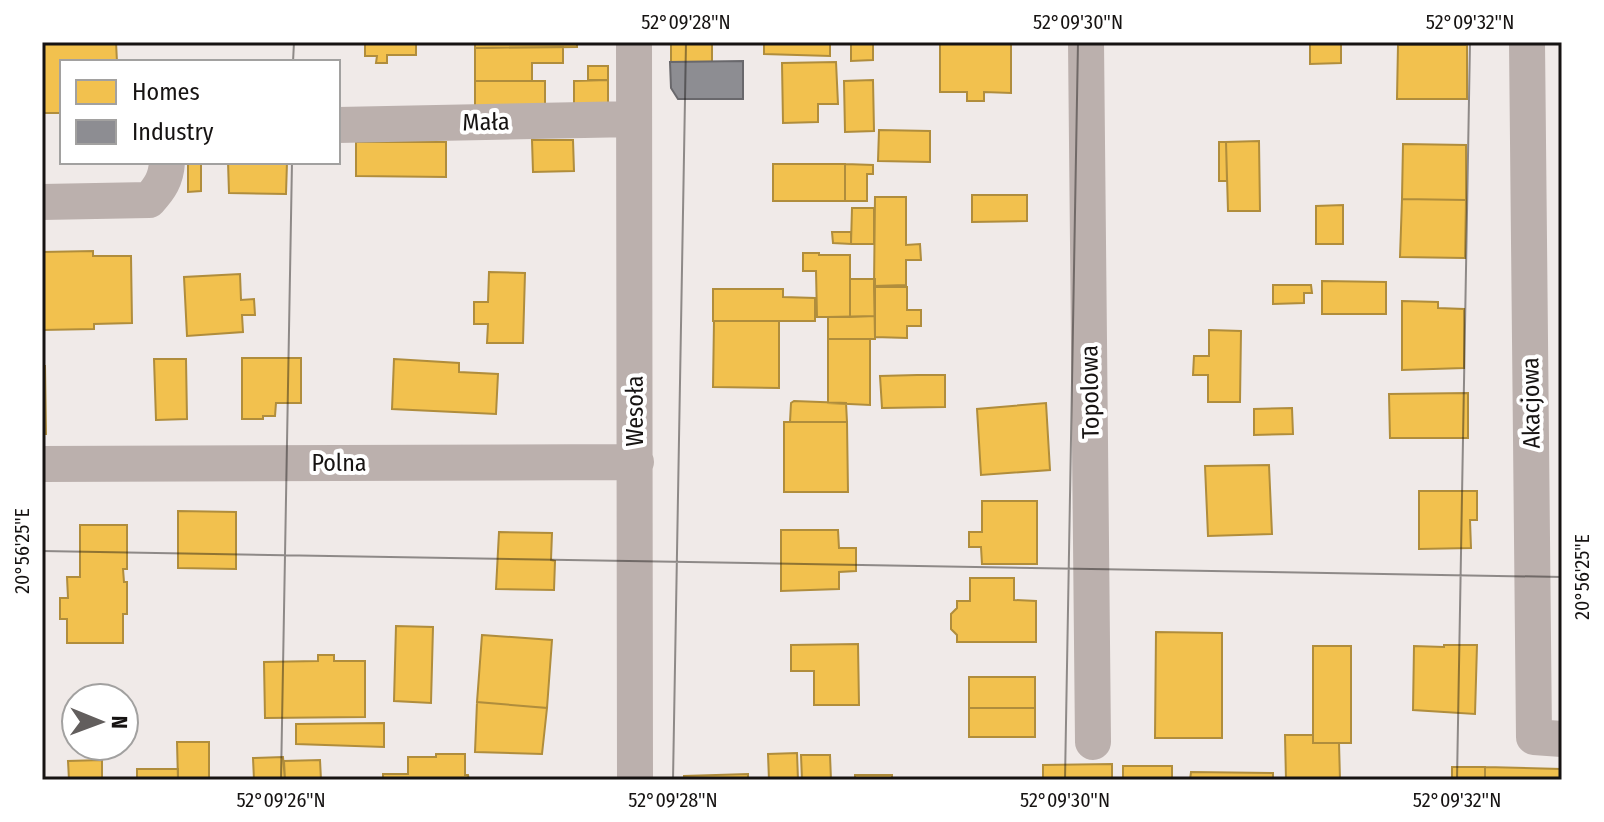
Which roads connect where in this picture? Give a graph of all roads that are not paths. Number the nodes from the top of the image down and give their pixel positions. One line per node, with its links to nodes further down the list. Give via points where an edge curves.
1 (634, 42): 4 (street, Wesoła)
2 (1086, 42): 11 (street, Topolowa)
3 (1527, 42): 10 (street, Akacjowa, via 1534,737)
4 (634, 119): 5 (street, Mała); 8 (street, Wesoła)
5 (340, 125)
6 (167, 164): 7 (street, via 161,186 149,200)
7 (42, 202)
8 (636, 462): 9 (street, Polna); 12 (street, Wesoła)
9 (42, 464)
10 (1562, 739)
11 (1093, 742)
12 (635, 780)

